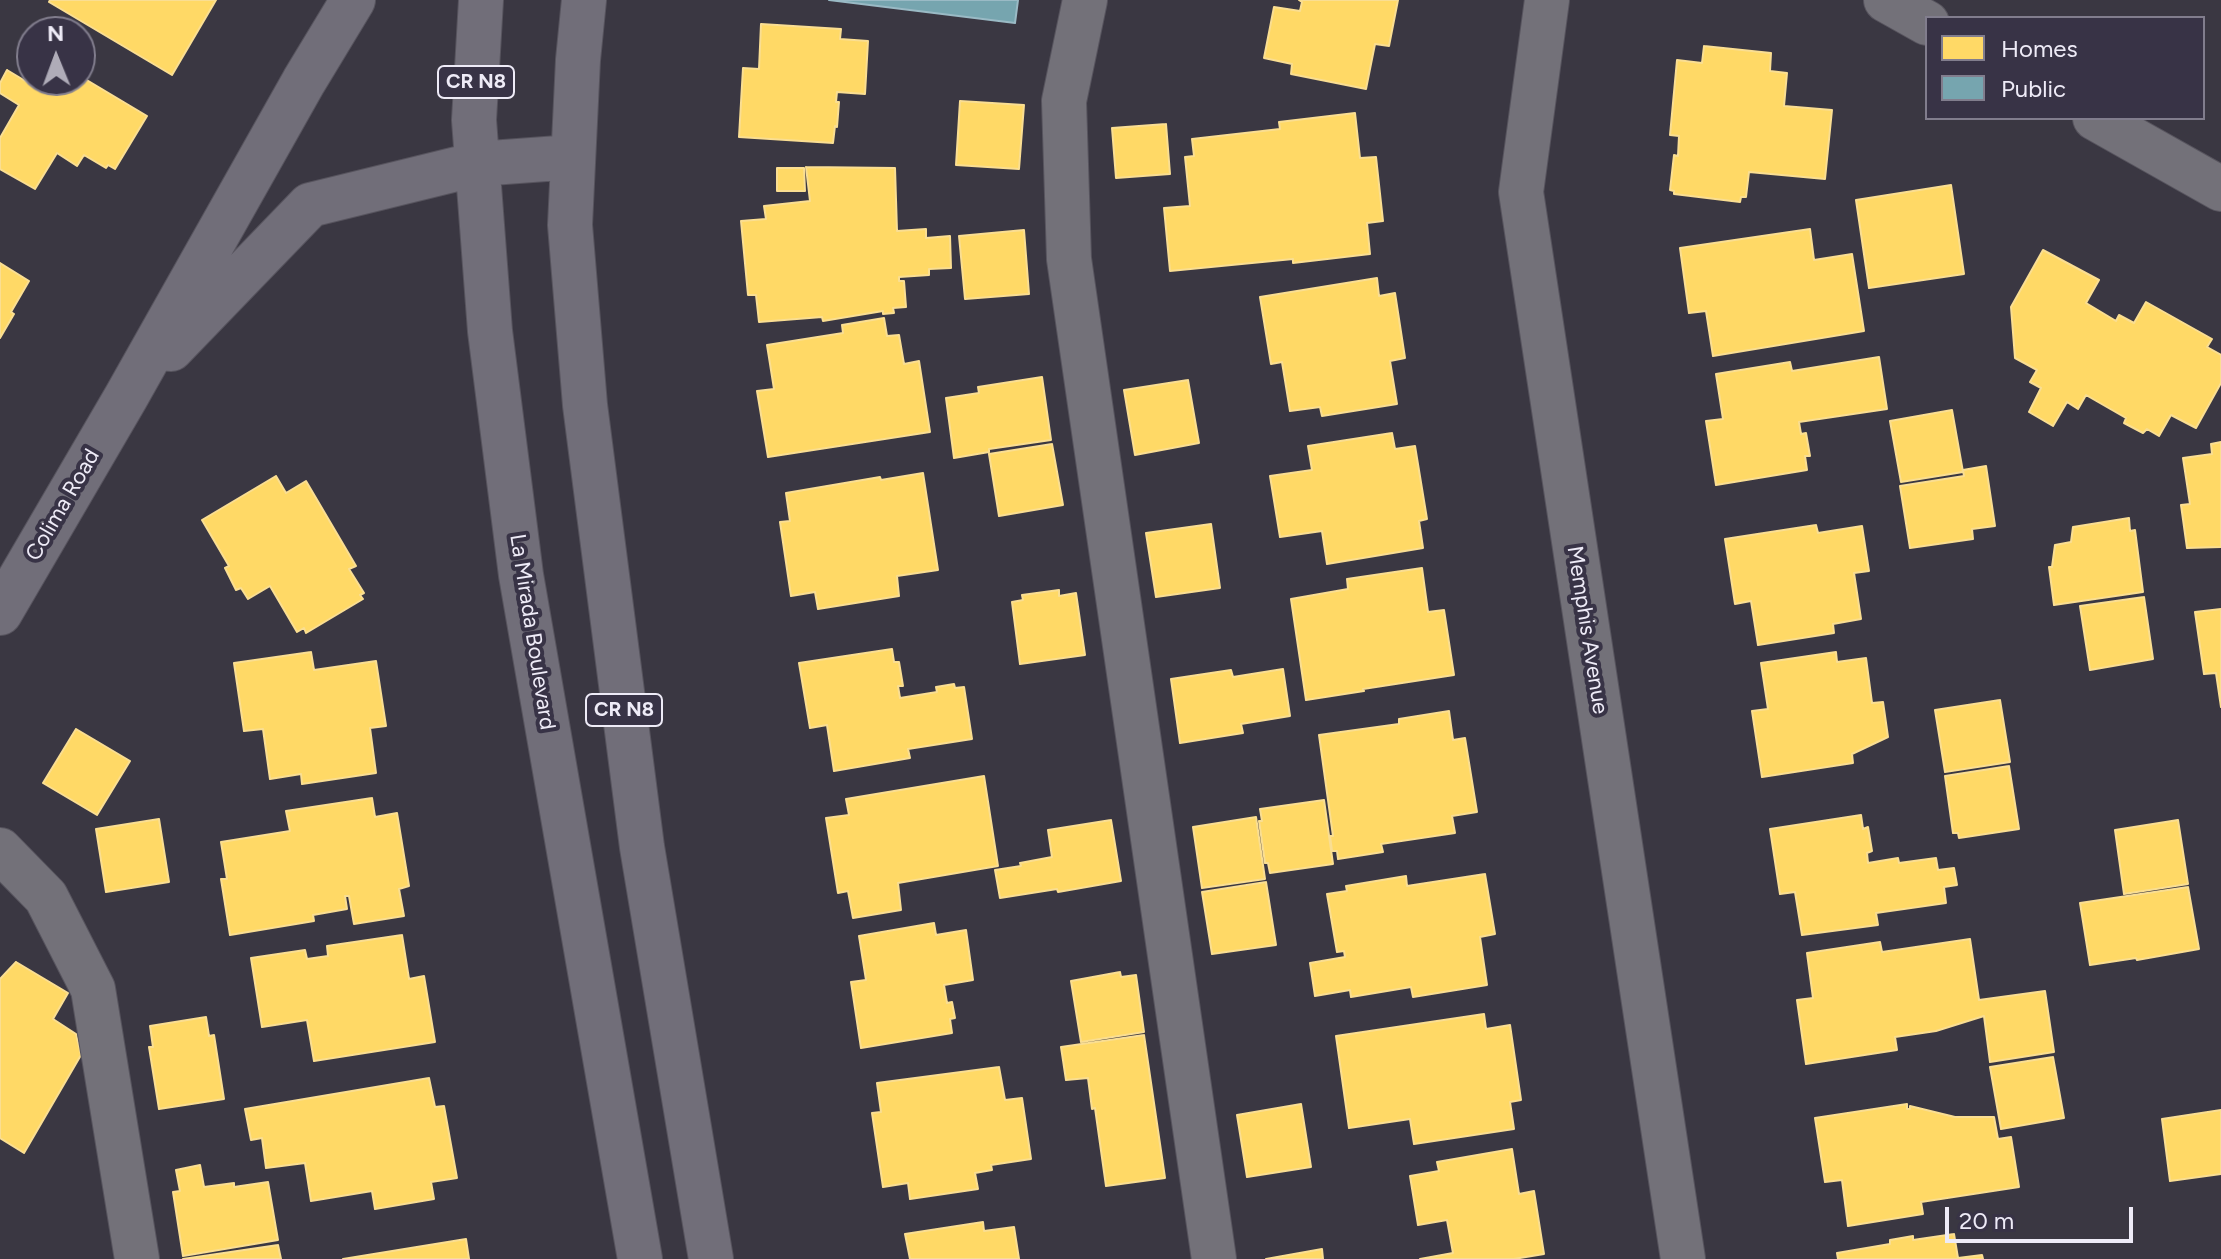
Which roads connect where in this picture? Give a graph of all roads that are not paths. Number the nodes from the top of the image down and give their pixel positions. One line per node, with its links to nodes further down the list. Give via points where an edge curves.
1 (353, 0): 12 (main road)
2 (481, 0): 10 (main road, La Mirada Boulevard / CR N8, via 474,120)
3 (584, 0): 9 (main road, CR N8)
4 (1085, 0): 18 (street, via 1064,101 1069,259)
5 (1547, 0): 19 (street, Memphis Avenue, via 1521,192)
6 (1886, 0): 7 (street)
7 (1925, 22)
8 (2099, 120): 11 (street)
9 (573, 157): 10 (main road); 17 (main road, CR N8, via 570,225 585,405 642,847)
10 (477, 164): 12 (main road, via 310,205); 16 (main road, La Mirada Boulevard / CR N8, via 490,331 521,575)
11 (2221, 189)
12 (126, 397): 13 (main road, Colima Road)
13 (0, 613)
14 (0, 850): 15 (street, via 46,897 93,989)
15 (137, 1259)
16 (640, 1259)
17 (711, 1259)
18 (1214, 1259)
19 (1683, 1259)

